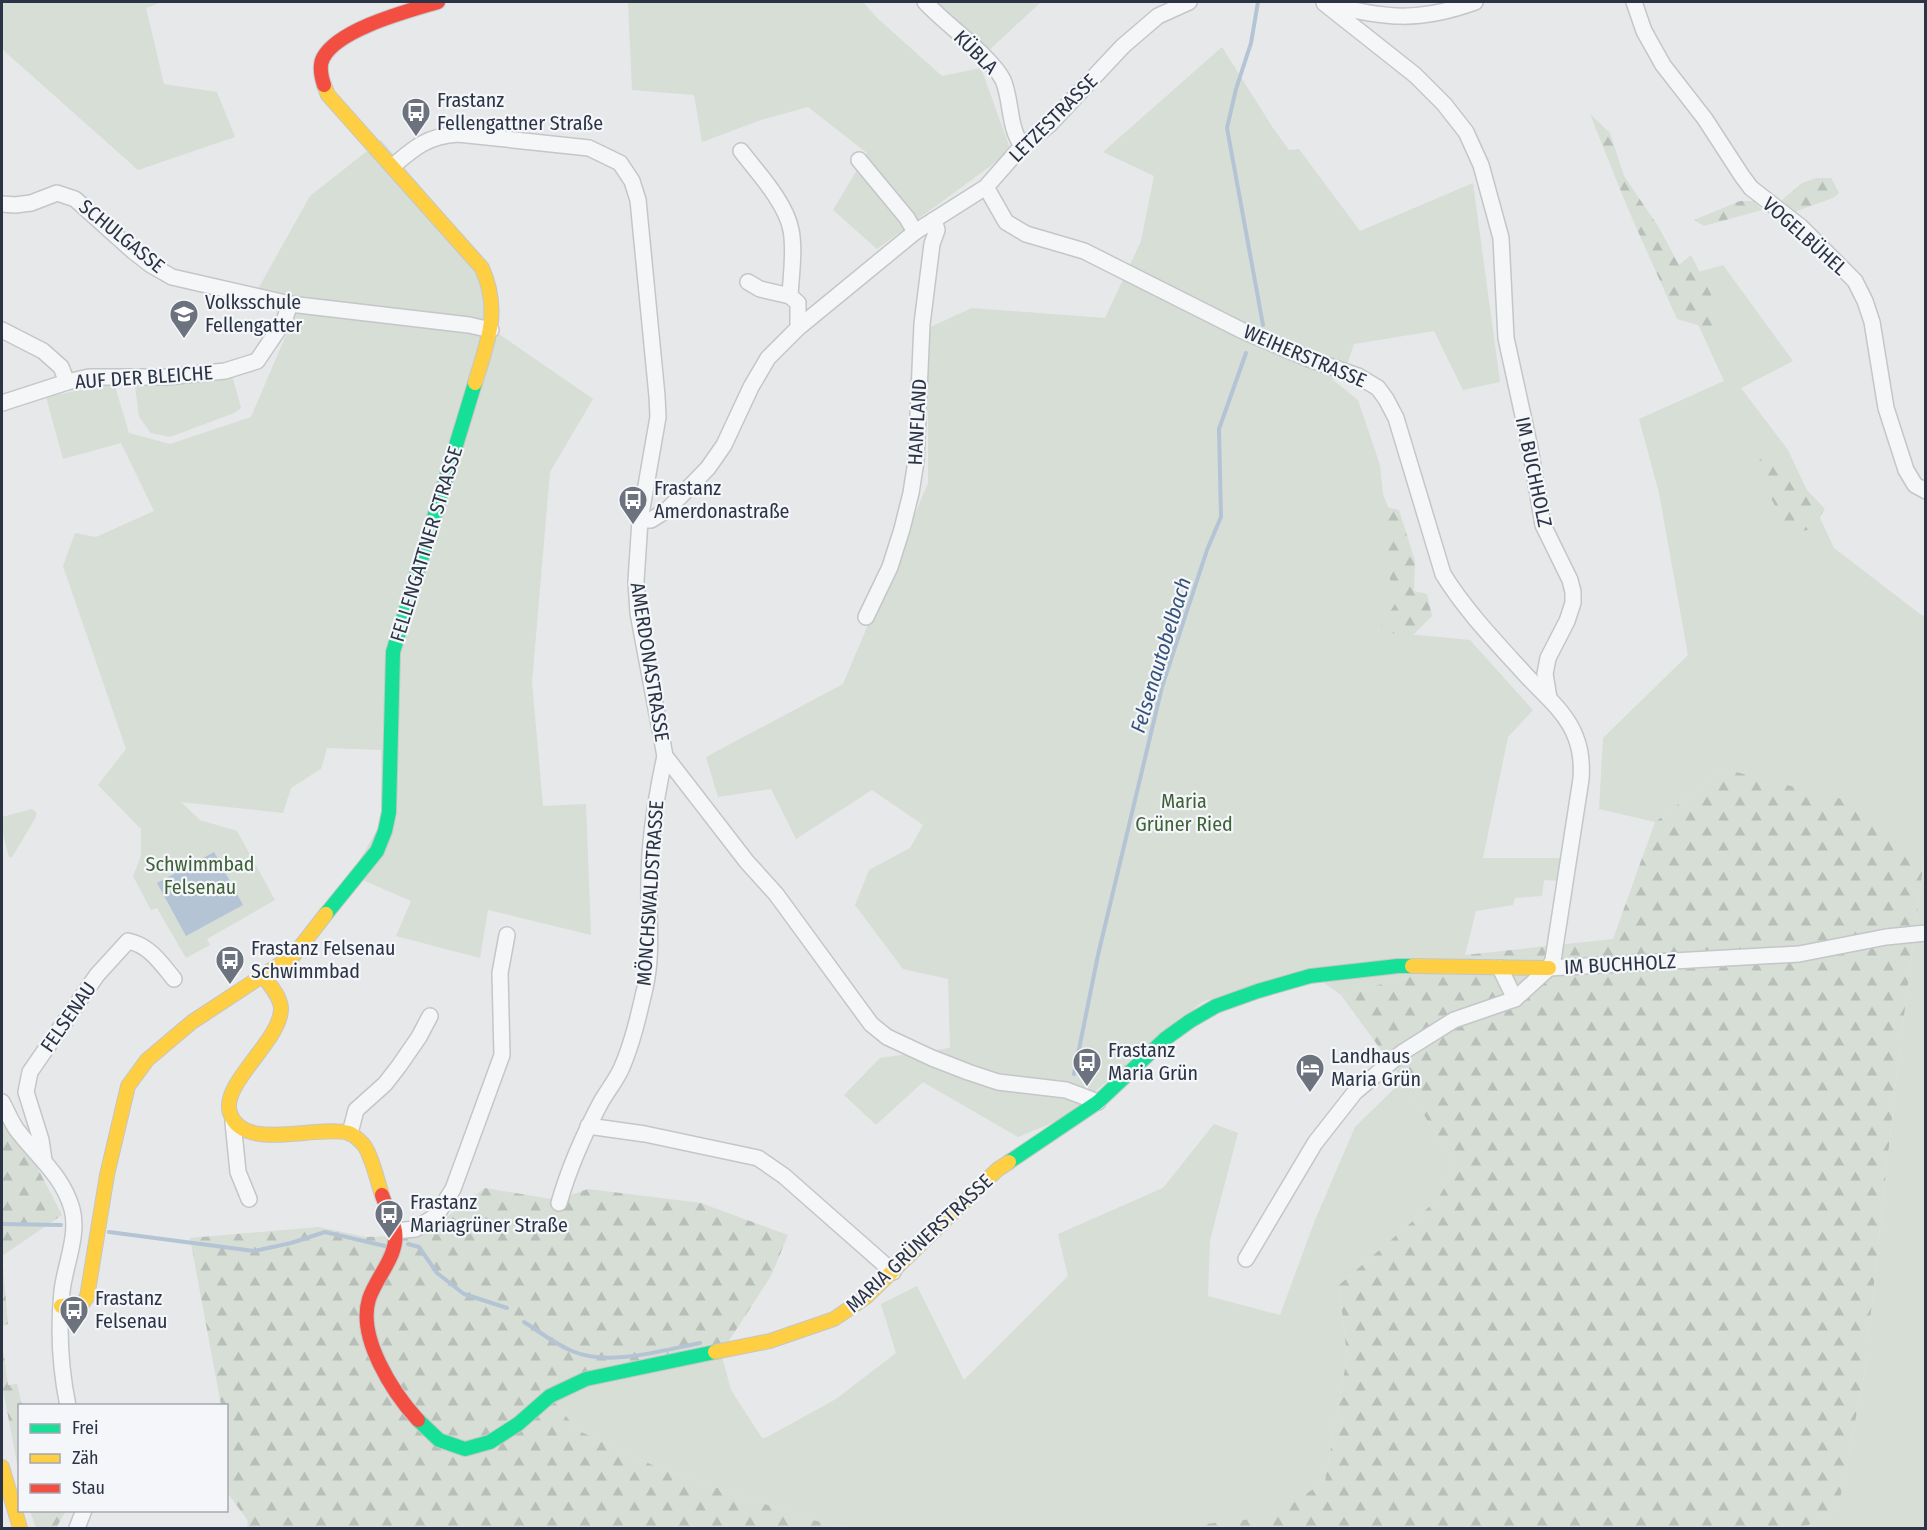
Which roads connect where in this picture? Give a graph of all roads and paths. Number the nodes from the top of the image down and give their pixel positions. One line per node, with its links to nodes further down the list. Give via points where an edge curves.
1 (438, 2): 10 (street, FELLENGATTNER STRASSE, via 349,33 331,46 322,59 320,73 328,96)
2 (925, 2): 7 (street, KÜBLA, via 1003,80 1016,138)
3 (1189, 2): 7 (street, LETZESTRASSE, via 1158,16 1123,46 1049,125)
4 (1321, 2): 5 (street, via 1410,17); 26 (street, IM BUCHHOLZ, via 1415,75 1444,104 1466,132 1481,165 1501,238 1506,338 1543,525 1573,592 1567,621 1548,658 1545,674)
5 (1475, 2)
6 (1634, 2): 23 (street, VOGELBÜHEL, via 1644,31 1663,65 1751,188 1801,227 1855,281 1872,322 1886,408 1906,470 1915,485)
7 (1022, 146): 11 (street, LETZESTRASSE)
8 (741, 151): 16 (street, via 774,194 791,228)
9 (859, 160): 14 (street)
10 (393, 166): 20 (street, FELLENGATTNER STRASSE, via 482,268 494,308); 24 (street, AMERDONASTRASSE, via 436,136 458,134 590,148 620,163 638,200 657,396 658,417)
11 (986, 187): 13 (street, LETZESTRASSE); 26 (street, WEIHERSTRASSE, via 1006,222 1026,234 1084,251 1244,331 1358,376 1378,388 1396,418 1443,574 1456,596)
12 (2, 204): 17 (street, SCHULGASSE, via 31,203 57,193 75,199 133,251 172,277)
13 (934, 220): 14 (street, LETZESTRASSE); 25 (street, HANFLAND, via 937,230 924,301 911,493 892,561)
14 (915, 232): 18 (street, LETZESTRASSE)
15 (748, 282): 16 (street)
16 (790, 296): 18 (street, via 798,303)
17 (290, 304): 20 (street, SCHULGASSE); 21 (street, AUF DER BLEICHE, via 284,321 257,360 225,371 166,377 89,377)
18 (798, 328): 24 (street, LETZESTRASSE, via 768,358 724,445 708,468 667,510 651,520)
19 (2, 330): 21 (street, via 43,351 61,367)
20 (491, 330): 32 (street, FELLENGATTNER STRASSE, via 393,652 386,831 377,852 294,955)
21 (67, 382): 22 (street, AUF DER BLEICHE)
22 (2, 403)
23 (1926, 491)
24 (639, 520): 27 (street, AMERDONASTRASSE, via 638,613)
25 (866, 617)
26 (1549, 698): 31 (street, IM BUCHHOLZ, via 1572,728 1582,764)
27 (665, 756): 37 (street, AMERDONASTRASSE, via 776,894 872,1024 887,1037 998,1082 1066,1090); 39 (street, MÖNCHSWALDSTRASSE, via 648,881 650,942 646,984 621,1069)
28 (1926, 933): 31 (street, IM BUCHHOLZ, via 1798,954)
29 (507, 935): 44 (street, via 500,973 502,1055 453,1189 436,1216 415,1229)
30 (1500, 968): 31 (street, MARIA GRÜNERSTRASSE); 34 (street); 37 (street, MARIA GRÜNERSTRASSE, via 1398,966 1310,976 1258,991 1216,1006 1190,1021 1165,1039)
31 (1549, 968): 34 (street)
32 (263, 976): 38 (street, via 281,1010 277,1023 234,1088 228,1103); 47 (street, FELLENGATTNER STRASSE, via 192,1022 147,1060 128,1086 107,1175 87,1298 82,1305)
33 (174, 979): 41 (street, FELSENAU, via 155,956 140,944 128,941 97,975 30,1072 26,1092)
34 (1515, 999): 45 (street, via 1454,1020 1403,1052 1355,1092 1315,1143)
35 (430, 1016): 40 (street, via 385,1084 356,1110)
36 (2, 1102): 41 (street, FELSENAU, via 16,1129)
37 (1098, 1102): 46 (street, MARIA GRÜNERSTRASSE, via 997,1170)
38 (233, 1122): 40 (street, via 255,1135); 42 (street, via 238,1172)
39 (588, 1126): 43 (street, MÖNCHSWALDSTRASSE); 46 (street, via 758,1158)
40 (350, 1133): 44 (street, via 365,1146)
41 (44, 1160): 47 (street, FELSENAU, via 71,1207 75,1224)
42 (249, 1199)
43 (559, 1203)
44 (395, 1231): 46 (street, MARIA GRÜNERSTRASSE, via 395,1246 369,1298 366,1312 370,1339 380,1365 406,1407 439,1440 465,1449 490,1442 550,1396 586,1379 782,1338 834,1319)
45 (1246, 1259)
46 (893, 1272)
47 (61, 1306): 48 (street, FELSENAU, via 62,1376)
48 (68, 1404)
49 (2, 1467): 51 (street)
50 (83, 1512): 52 (street)
51 (20, 1528)
52 (77, 1528)

